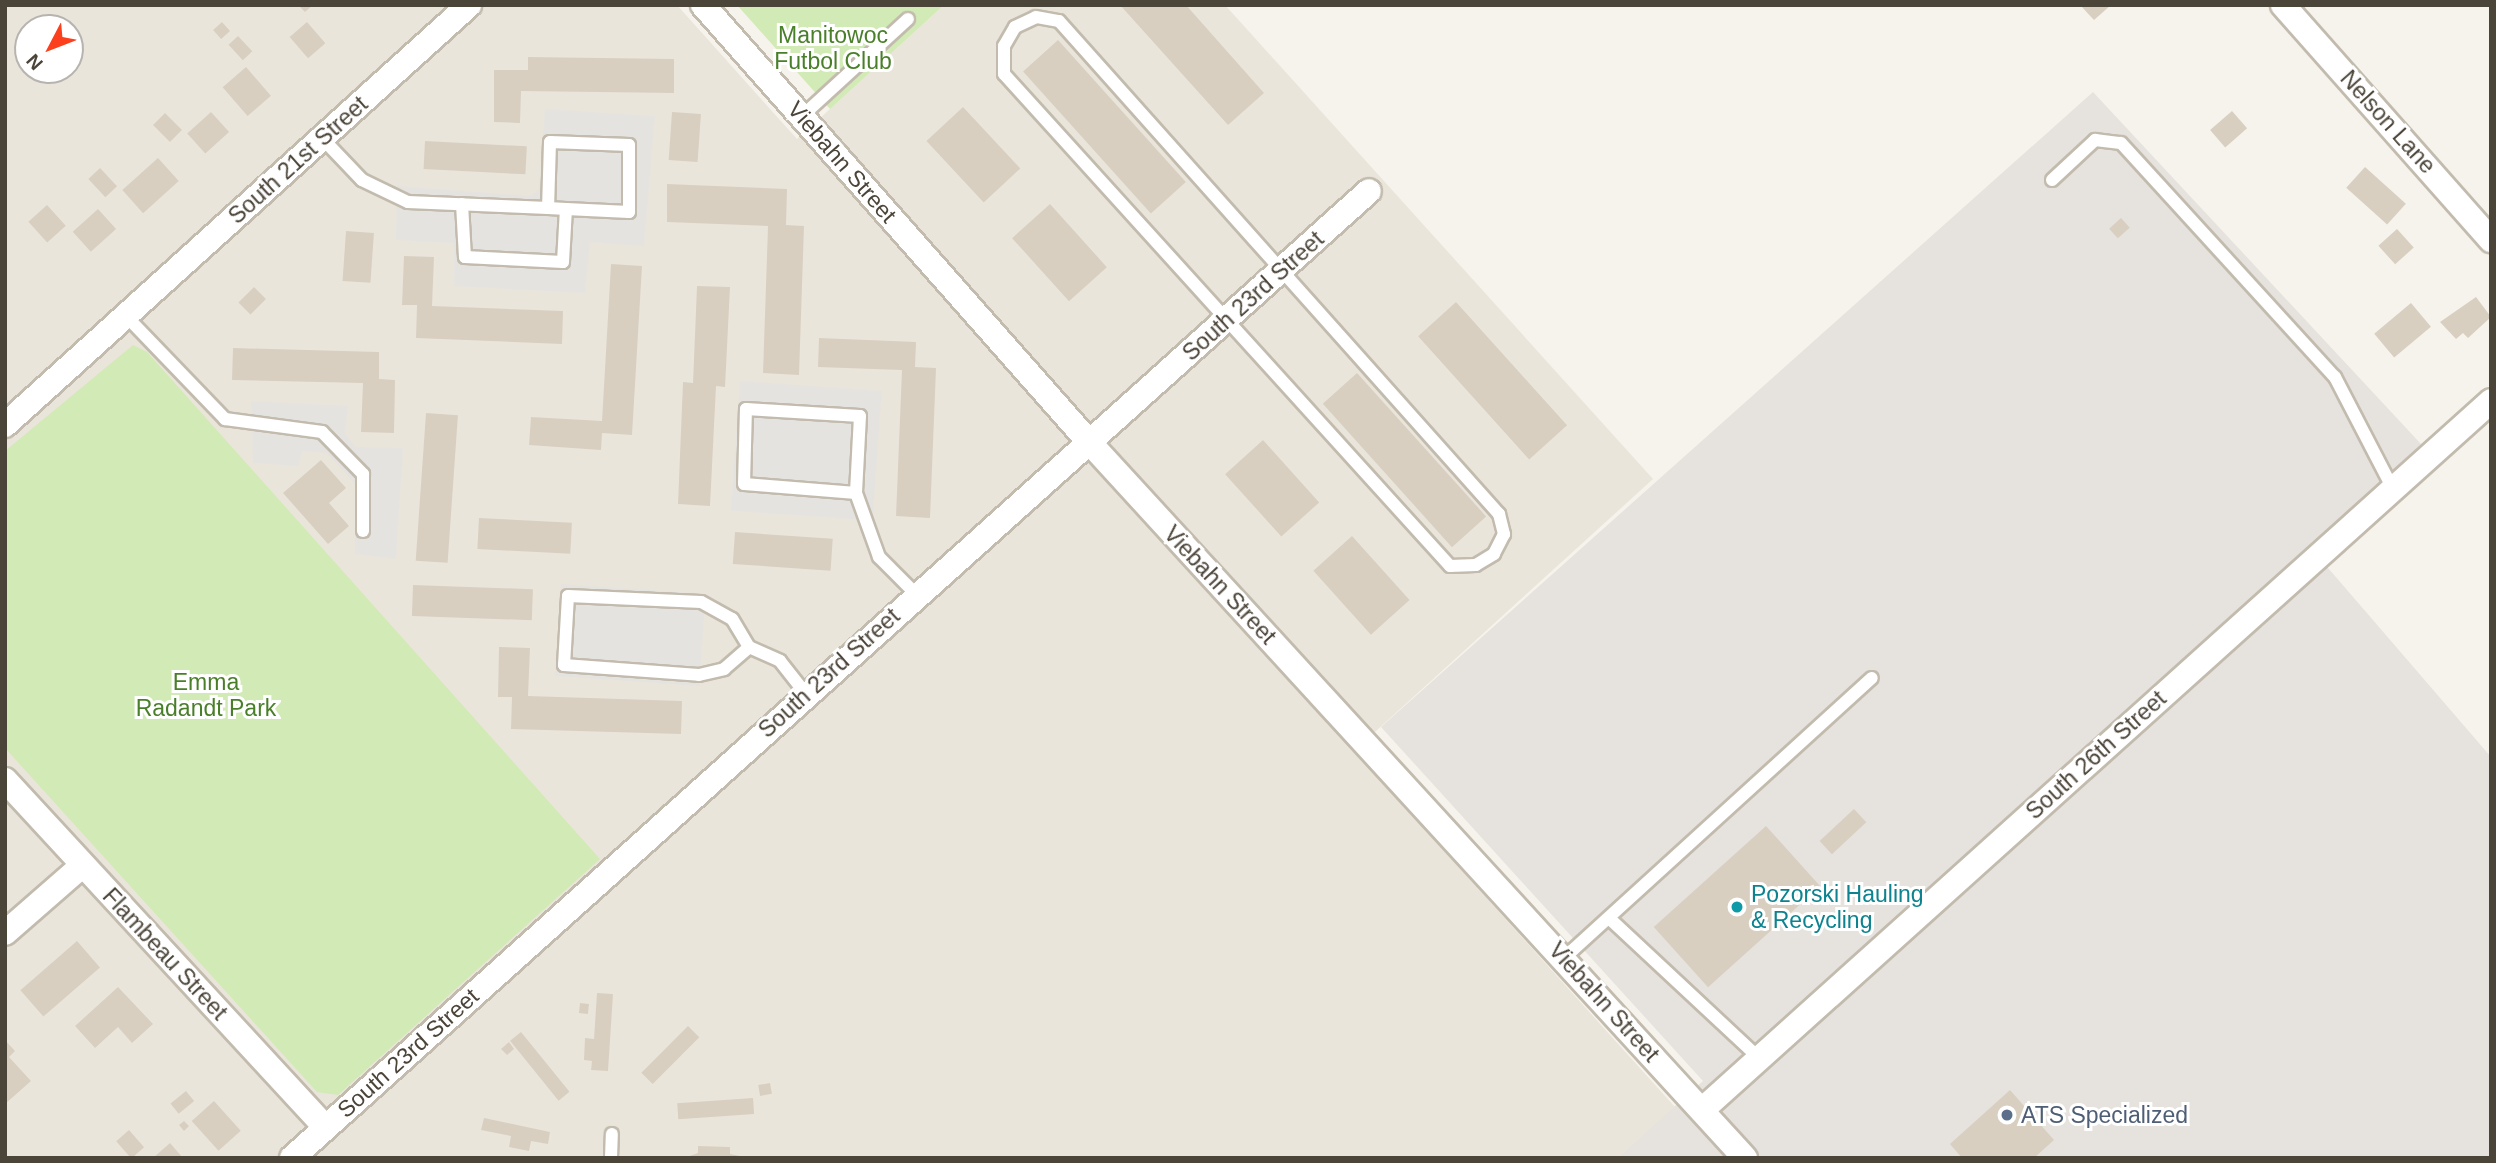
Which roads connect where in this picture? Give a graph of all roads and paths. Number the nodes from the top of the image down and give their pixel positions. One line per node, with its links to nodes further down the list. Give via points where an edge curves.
1 (469, 5): 6 (street, South 21st Street)
2 (703, 5): 5 (street, Viebahn Street)
3 (2283, 5): 12 (street, Nelson Lane)
4 (908, 19): 5 (lane)
5 (802, 117): 18 (street, Viebahn Street)
6 (323, 138): 9 (lane, via 362,180 408,202); 14 (street, South 21st Street)
7 (2052, 180): 19 (lane, via 2095,140 2120,143 2335,377)
8 (1369, 191): 13 (street, South 23rd Street)
9 (462, 204): 10 (lane); 11 (lane, via 464,257 563,262)
10 (548, 208): 11 (lane); 11 (lane, via 550,142 629,145 629,212)
11 (566, 209)
12 (2491, 240)
13 (1281, 271): 15 (street, South 23rd Street); 15 (lane, via 1499,514 1504,534 1494,554 1476,565 1450,566); 15 (lane, via 1059,21 1036,17 1015,27 1004,47 1004,74)
14 (126, 316): 17 (street, South 21st Street); 21 (lane, via 225,419 323,432 363,474)
15 (1229, 318): 18 (street, South 23rd Street)
16 (2491, 401): 19 (street, South 26th Street)
17 (5, 425)
18 (1090, 443): 22 (street, South 23rd Street); 30 (street, Viebahn Street)
19 (2393, 489): 31 (street, South 26th Street)
20 (856, 493): 20 (lane, via 860,416 746,409 744,484); 22 (lane, via 879,557)
21 (363, 531)
22 (917, 595): 25 (street, South 23rd Street)
23 (749, 647): 23 (lane, via 724,669 699,675 564,665 568,596 701,602 732,619); 25 (lane, via 780,661)
24 (1872, 678): 28 (lane)
25 (806, 694): 33 (street, South 23rd Street)
26 (5, 780): 27 (street, Flambeau Street)
27 (83, 865): 29 (street); 33 (street, Flambeau Street)
28 (1610, 919): 30 (lane); 31 (lane)
29 (5, 933)
30 (1564, 958): 32 (street, Viebahn Street)
31 (1759, 1058): 32 (street, South 26th Street)
32 (1702, 1110): 37 (street, Viebahn Street)
33 (325, 1128): 35 (street, South 23rd Street)
34 (612, 1134): 36 (lane)
35 (292, 1158)
36 (611, 1158)
37 (1745, 1158)

